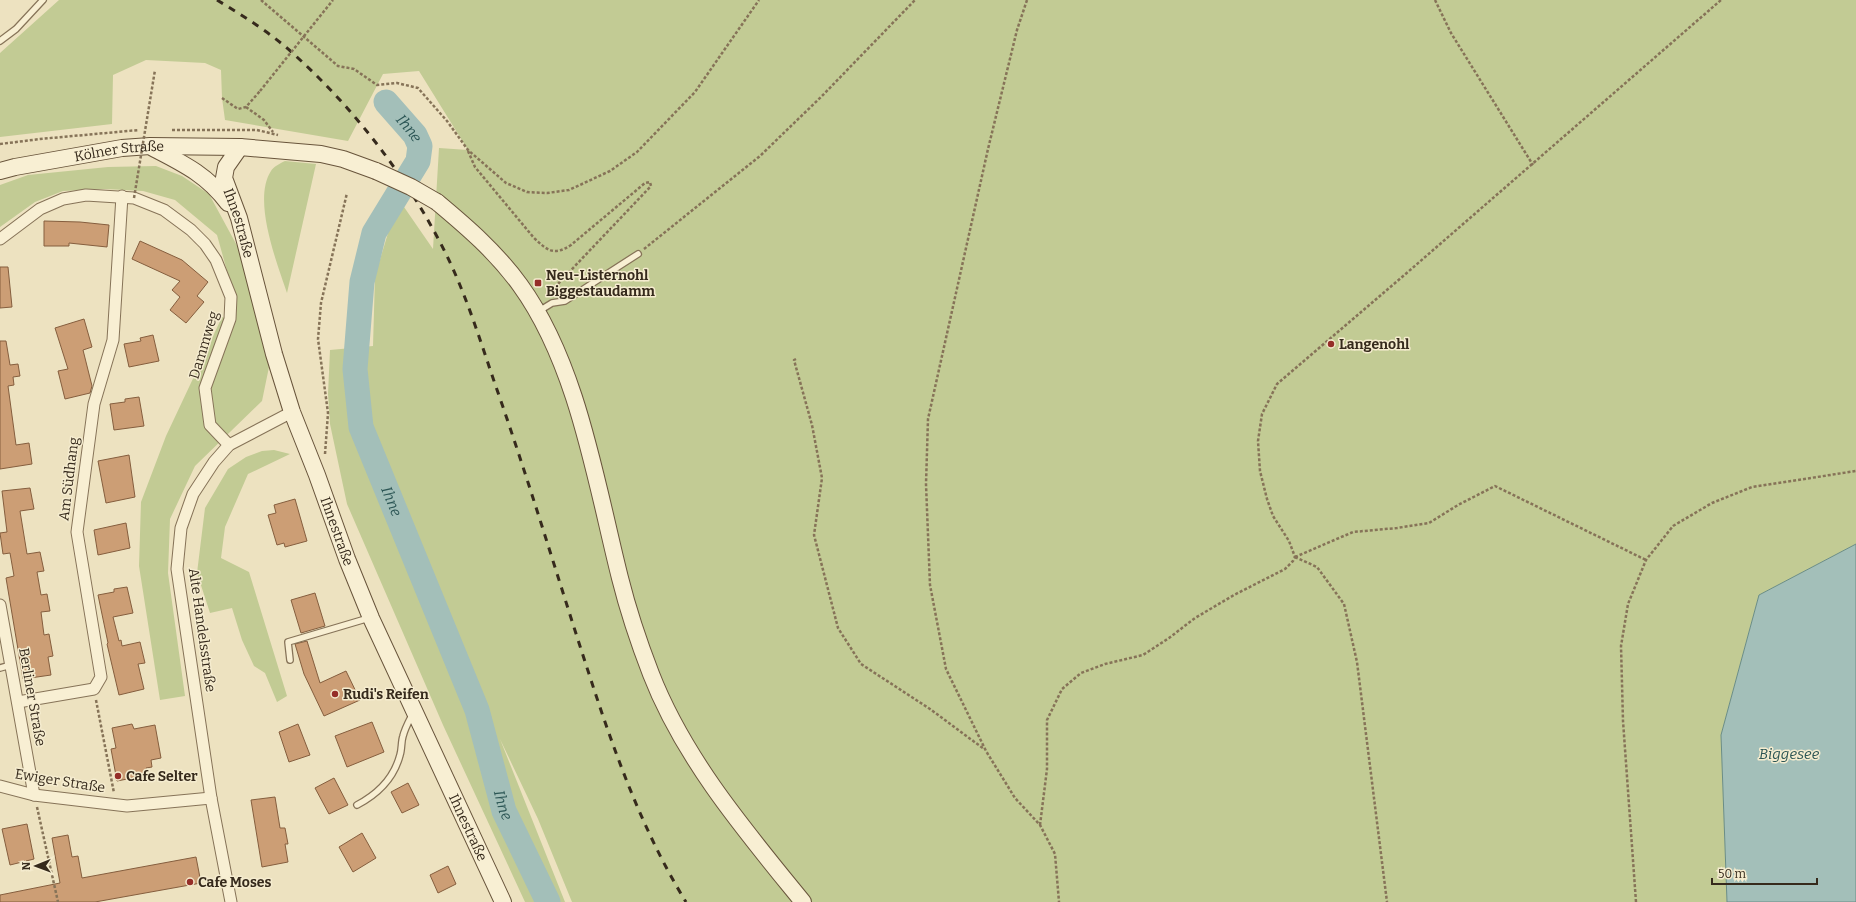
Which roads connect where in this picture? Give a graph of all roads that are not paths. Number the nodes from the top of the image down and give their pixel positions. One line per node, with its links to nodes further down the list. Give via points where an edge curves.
1 (43, 0): 2 (lane)
2 (0, 42)
3 (150, 146): 4 (main road, Kölner Straße); 5 (main road, Kölner Straße, via 122,148); 7 (main road, via 194,170 217,188)
4 (240, 147): 7 (main road, Ihnestraße, via 226,167 224,178); 10 (main road, Kölner Straße, bridge, via 321,154 349,161 411,187 437,202 478,236 521,286)
5 (0, 171)
6 (122, 196): 8 (street, Dammweg, via 86,195 63,199 40,209); 12 (street, Dammweg, via 164,210 191,230 216,260 231,297 230,319 205,388 210,425); 18 (street, Am Südhang, via 113,340 94,404 77,532 101,677 94,689)
7 (239, 218): 11 (main road, Ihnestraße, via 274,354)
8 (0, 239)
9 (638, 254): 10 (lane, via 565,301 552,303)
10 (537, 312): 26 (main road, Kölner Straße, via 571,387 588,443 622,587 652,677 694,757 742,827)
11 (292, 412): 12 (street, Alte Handelsstraße); 14 (main road, Ihnestraße)
12 (229, 445): 22 (street, Alte Handelsstraße, via 214,462 193,494 181,528 177,569)
13 (0, 605): 16 (street, Berliner Straße)
14 (371, 618): 15 (lane, via 288,642); 19 (main road, Ihnestraße)
15 (290, 660)
16 (12, 665): 17 (lane); 18 (street, Berliner Straße)
17 (0, 668)
18 (18, 702): 21 (street, Berliner Straße)
19 (413, 711): 23 (lane, via 403,737 396,768 377,792); 25 (main road, Ihnestraße)
20 (0, 786): 21 (street, Ewiger Straße)
21 (34, 795): 22 (street, Ewiger Straße, via 127,806)
22 (211, 798): 24 (street, Alte Handelsstraße)
23 (357, 805)
24 (231, 902)
25 (503, 902)
26 (803, 902)

